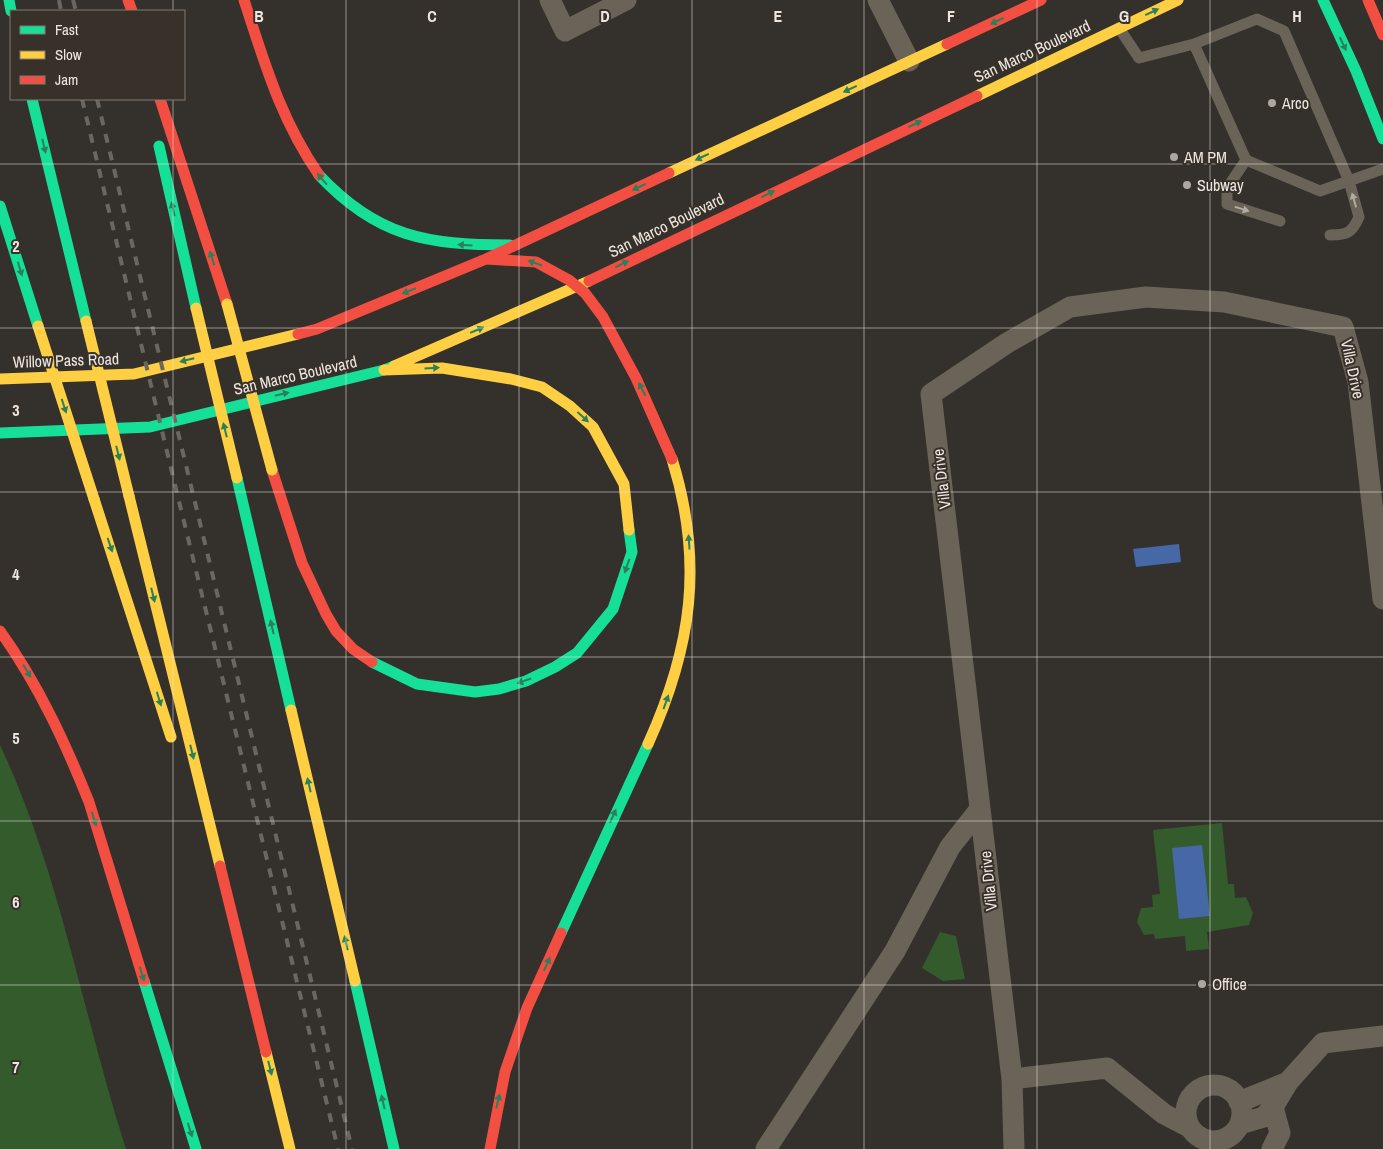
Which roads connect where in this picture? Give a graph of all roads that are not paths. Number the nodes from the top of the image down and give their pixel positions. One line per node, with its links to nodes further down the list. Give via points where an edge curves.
1 (244, 0): 23 (main road, one-way to 1, via 437,243 402,235 370,220 342,200 298,145 282,110)
2 (550, 0): 3 (street, via 565,31)
3 (626, 0)
4 (878, 0): 12 (street)
5 (1041, 0): 12 (main road, one-way to 12)
6 (1178, 0): 9 (main road, San Marco Boulevard, one-way to 6)
7 (1323, 0): 16 (main road, one-way to 16)
8 (1368, 0): 10 (main road)
9 (1119, 28): 11 (lane, via 1139,58); 25 (main road, San Marco Boulevard, one-way to 9)
10 (1383, 35)
11 (1194, 44): 17 (lane); 19 (lane, via 1257,19 1284,31)
12 (909, 62): 23 (main road, one-way to 23)
13 (32, 100): 34 (main road, one-way to 34, bridge)
14 (160, 100): 26 (main road, one-way to 14, bridge, via 442,368 542,387 594,427 624,484 632,552 613,609 577,653 555,667 526,681 475,692 417,684 380,668 352,649 336,631 302,564 272,470 227,304)
15 (157, 137): 45 (main road, one-way to 15, bridge)
16 (1383, 139)
17 (1246, 160): 19 (lane, via 1320,191); 21 (lane, one-way to 21, via 1227,188 1227,204)
18 (1383, 169): 19 (lane)
19 (1349, 181): 22 (lane, one-way to 19, via 1342,235 1354,229 1359,217)
20 (0, 206): 31 (main road, one-way to 31, bridge)
21 (1280, 221)
22 (1330, 235)
23 (514, 245): 24 (main road)
24 (486, 259): 25 (main road, one-way to 24, via 533,261); 27 (main road, Willow Pass Road, one-way to 27, via 317,328 134,374)
25 (578, 286): 26 (main road, San Marco Boulevard, one-way to 25); 46 (main road, one-way to 25, via 504,1072 527,1008 663,710 679,663 689,618 691,568 687,516 677,471 661,426 632,370 602,315)
26 (384, 370): 28 (main road, San Marco Boulevard, one-way to 26, via 150,427)
27 (0, 379)
28 (0, 433)
29 (1383, 599): 32 (street, Villa Drive, via 1358,382 1343,327 1224,302 1146,297 1070,307 1007,343 931,394)
30 (0, 631): 43 (main road, one-way to 43, via 43,697 89,802)
31 (174, 749)
32 (980, 809): 36 (street, Villa Drive); 47 (street, via 950,847 895,951)
33 (195, 814): 34 (main road)
34 (259, 1020): 44 (main road, one-way to 44)
35 (1383, 1036): 37 (street, via 1323,1043)
36 (1012, 1079): 40 (street, via 1107,1068 1164,1114); 48 (street, Villa Drive)
37 (1288, 1082): 38 (street); 39 (street)
38 (1239, 1102): 40 (street, via 1222,1086 1199,1089 1186,1108); 41 (street, via 1242,1116)
39 (1273, 1106): 41 (street, via 1264,1117); 49 (street, via 1280,1133)
40 (1190, 1126): 42 (street)
41 (1234, 1136): 42 (street)
42 (1207, 1144)
43 (196, 1149)
44 (290, 1149)
45 (394, 1149)
46 (490, 1149)
47 (766, 1149)
48 (1014, 1149)
49 (1272, 1149)

